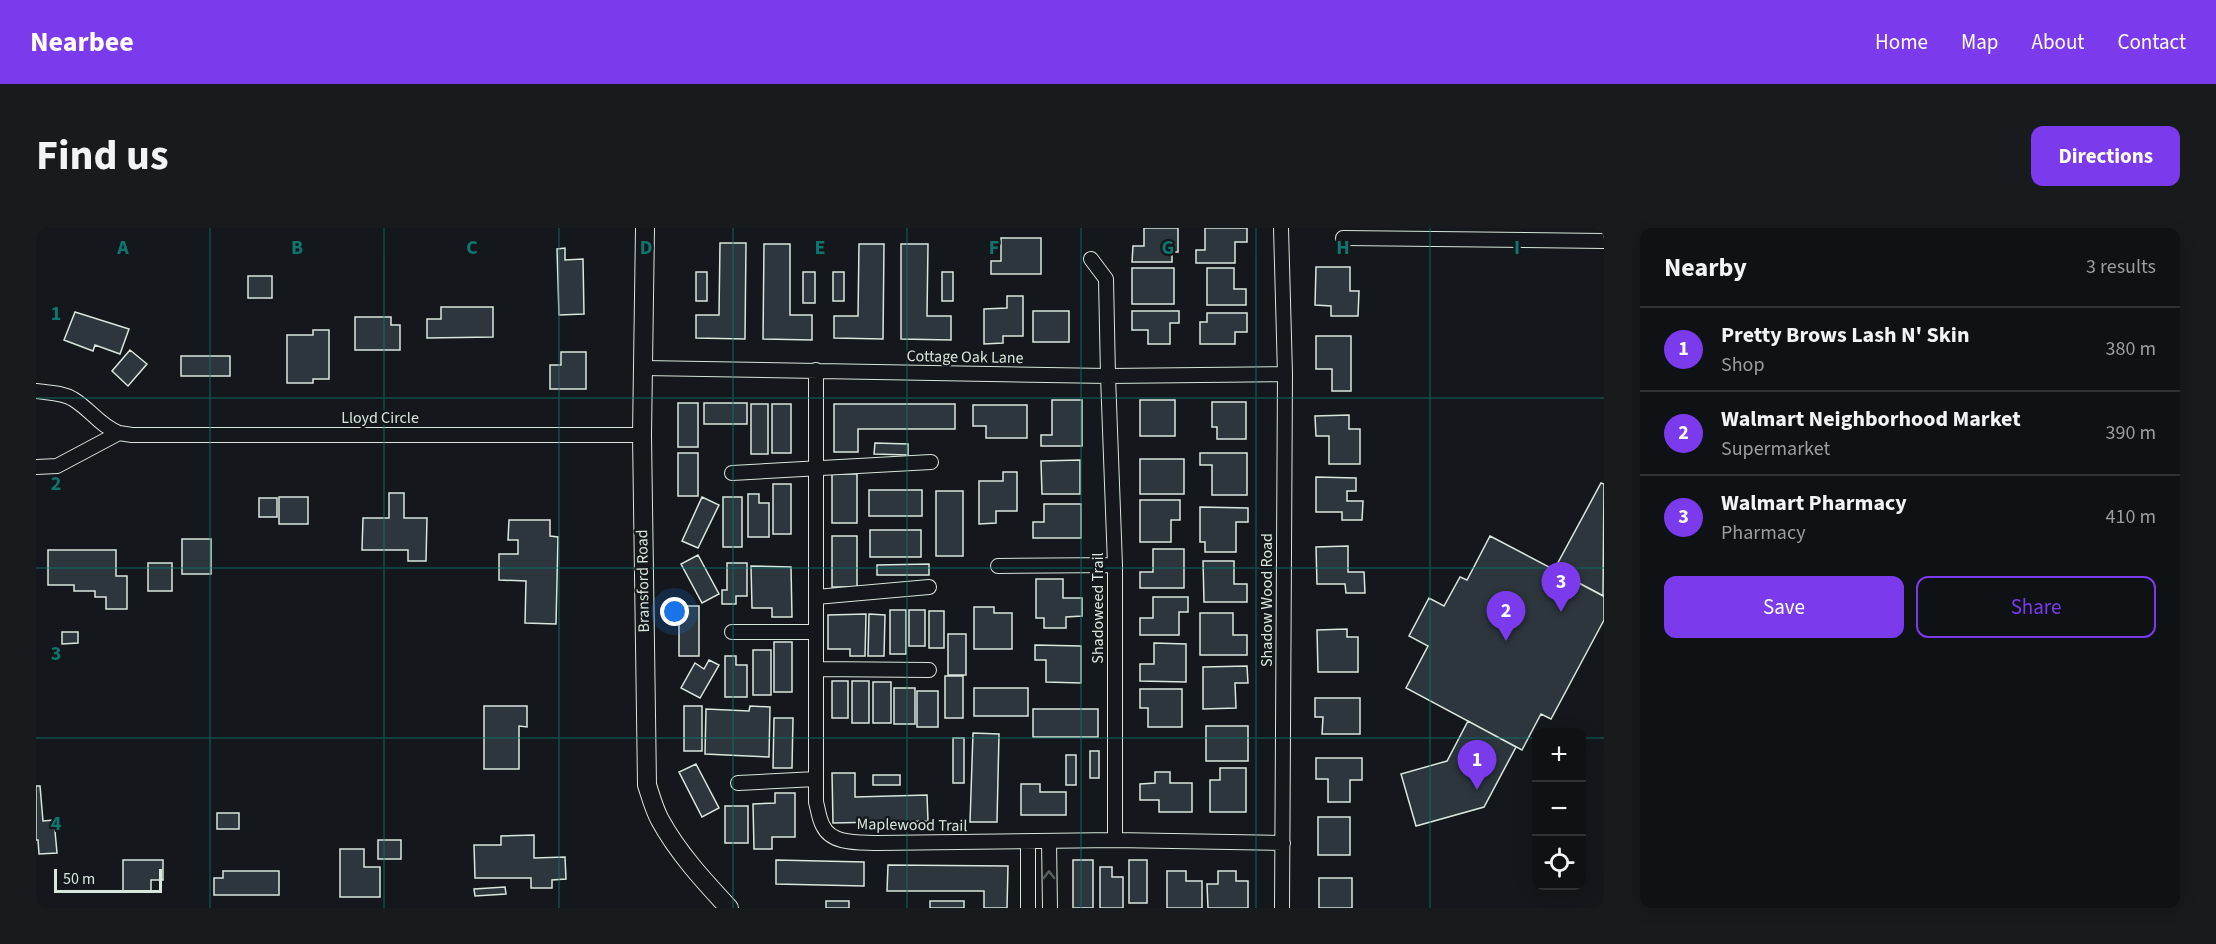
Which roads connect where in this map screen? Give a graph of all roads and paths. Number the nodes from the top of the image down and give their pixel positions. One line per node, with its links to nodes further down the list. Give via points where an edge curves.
1 (645, 228): 6 (street, Bransford Road)
2 (1281, 228): 8 (street, Shadow Wood Road)
3 (1342, 238): 4 (street)
4 (1604, 241)
5 (1091, 259): 9 (street, Shadoweed Trail, via 1106,279)
6 (644, 368): 7 (street, Cottage Oak Lane); 12 (street, Bransford Road)
7 (816, 370): 9 (street, Cottage Oak Lane); 15 (street, Maplewood Trail)
8 (1285, 374): 9 (street, Cottage Oak Lane); 30 (street, Shadow Wood Road)
9 (1108, 376): 17 (street, Shadoweed Trail)
10 (36, 391): 11 (street, Lloyd Circle, via 73,399)
11 (119, 433): 12 (street, Lloyd Circle); 14 (street, via 57,466)
12 (642, 435): 31 (street, Bransford Road, via 646,785 669,836)
13 (931, 462): 15 (street)
14 (36, 467)
15 (816, 468): 16 (street); 20 (street, Maplewood Trail)
16 (732, 473)
17 (1115, 565): 18 (street); 27 (street, Shadoweed Trail)
18 (998, 566)
19 (929, 587): 20 (street)
20 (816, 597): 22 (street, Maplewood Trail)
21 (732, 632): 22 (street)
22 (816, 632): 23 (street, Maplewood Trail)
23 (816, 669): 24 (street); 25 (street, Maplewood Trail)
24 (929, 670)
25 (816, 778): 26 (street); 29 (street, Maplewood Trail, via 816,802 823,826 840,840 912,844)
26 (738, 783)
27 (1115, 840): 28 (street, Maplewood Trail); 30 (street, Maplewood Trail)
28 (1049, 841): 29 (street, Maplewood Trail); 34 (street, one-way to 28)
29 (1028, 842): 33 (street)
30 (1283, 843): 35 (street, Shadow Wood Road)
31 (713, 900): 32 (street, Bransford Road)
32 (729, 908)
33 (1028, 908)
34 (1050, 908)
35 (1282, 908)

